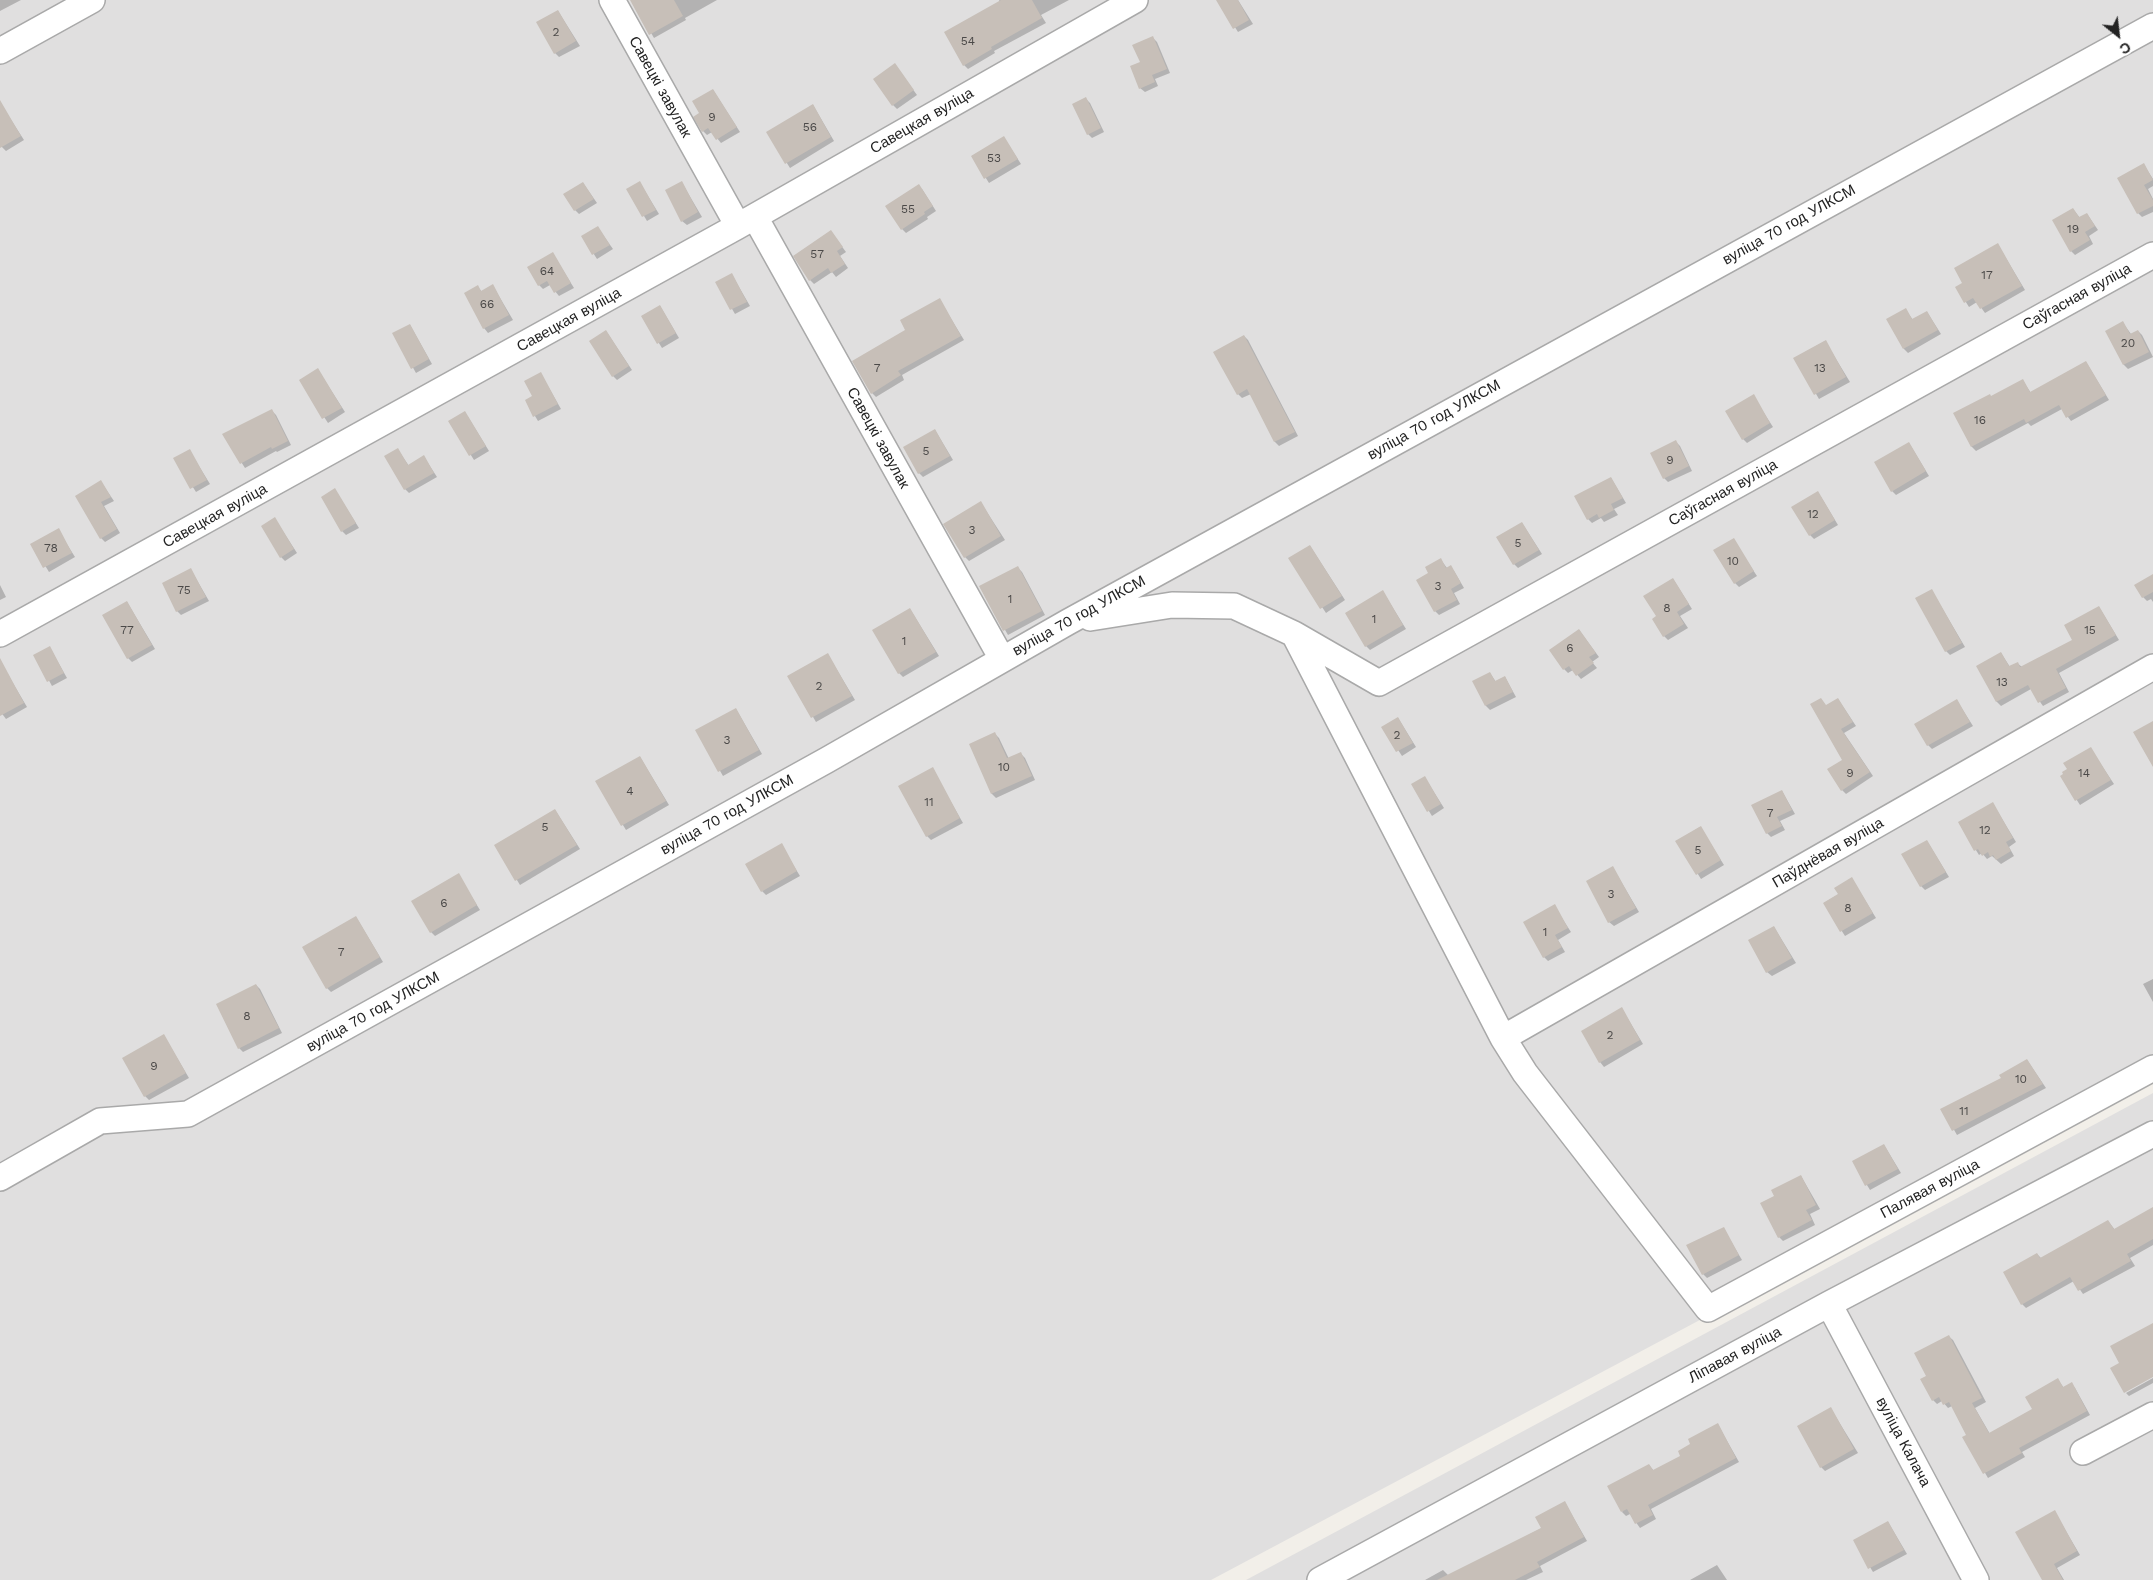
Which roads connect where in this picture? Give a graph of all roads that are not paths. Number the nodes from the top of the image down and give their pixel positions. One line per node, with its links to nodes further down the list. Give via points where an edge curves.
1 (92, 0): 5 (street)
2 (612, 0): 6 (street, Савецкі завулак)
3 (1135, 0): 6 (street, Савецкая вуліца)
4 (2153, 26): 8 (street, вуліца 70 год УЛКСМ)
5 (0, 51)
6 (746, 222): 9 (street, Савецкая вуліца); 11 (street, Савецкі завулак)
7 (2153, 255): 10 (street, Саўгасная вуліца, via 1379,683)
8 (1068, 622): 10 (street, via 1172,605 1234,606); 11 (street, вуліца 70 год УЛКСМ)
9 (0, 634)
10 (1294, 634): 13 (street)
11 (1002, 659): 16 (street, вуліца 70 год УЛКСМ, via 827,760 188,1114 100,1121)
12 (2153, 667): 13 (street, Паўднёвая вуліца)
13 (1503, 1038): 14 (street, Палявая вуліца, via 1525,1073 1708,1309)
14 (2153, 1068)
15 (2153, 1134): 17 (street, Ліпавая вуліца)
16 (0, 1178)
17 (1829, 1304): 20 (street, Ліпавая вуліца); 21 (street, вуліца Калача)
18 (2153, 1415): 19 (street)
19 (2083, 1452)
20 (1320, 1580)
21 (1976, 1580)

